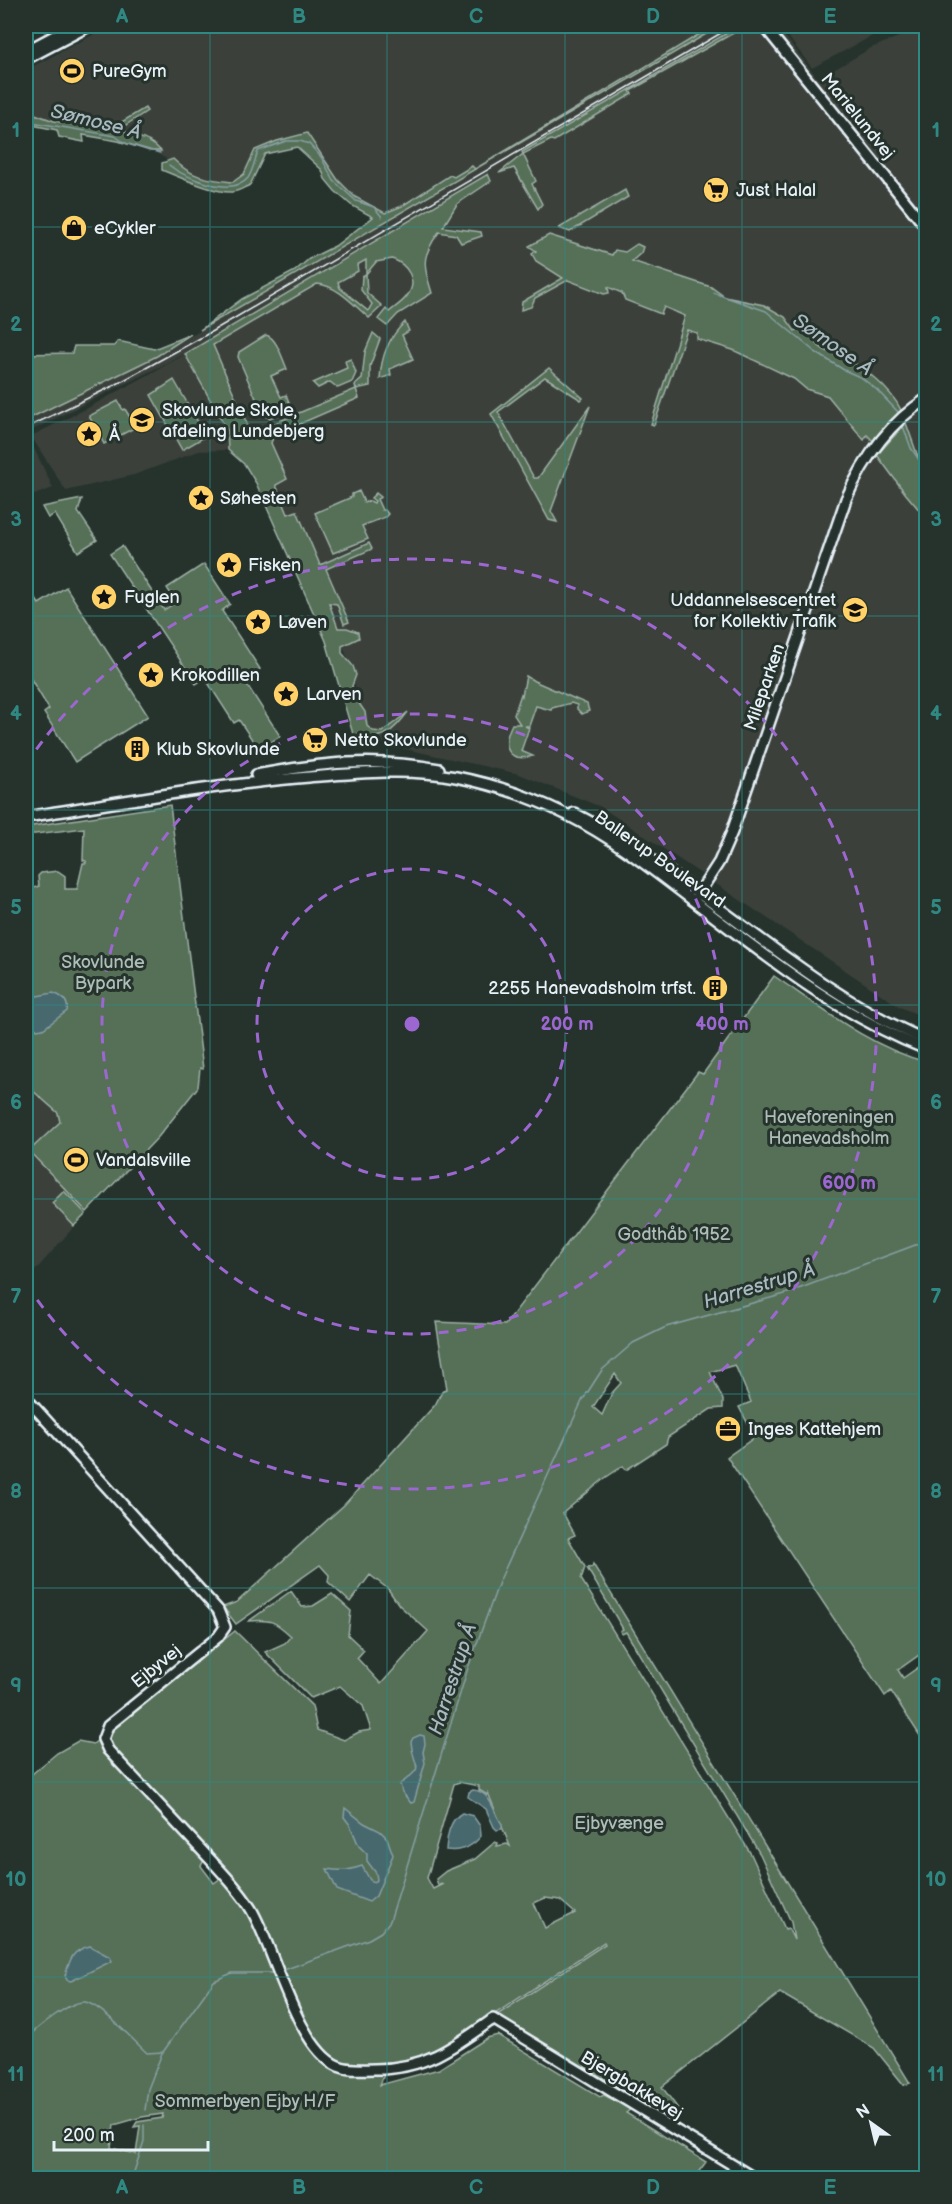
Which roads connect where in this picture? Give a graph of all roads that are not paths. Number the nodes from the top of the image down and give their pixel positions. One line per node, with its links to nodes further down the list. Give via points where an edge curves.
1 (73, 26): 4 (street)
2 (90, 26): 5 (street)
3 (764, 26): 6 (street, Marielundvej)
4 (26, 51)
5 (26, 59)
6 (927, 227)
7 (927, 399): 10 (street, Mileparken, via 886,434 846,498 732,832 719,862)
8 (26, 812): 10 (street, Ballerup Boulevard, via 334,762 403,764 491,781 547,800 629,843)
9 (26, 817): 11 (street, Ballerup Boulevard, via 267,779 430,774 491,786 563,813 625,850)
10 (699, 892): 11 (street, Mileparken); 12 (street, Ballerup Boulevard, via 811,977 866,1011)
11 (693, 902): 13 (street, Ballerup Boulevard, via 846,1008)
12 (927, 1040)
13 (927, 1049)
14 (26, 1398): 15 (street, Ejbyvej, via 224,1619 225,1627 218,1637 108,1726 103,1739 108,1750 240,1894 257,1919 278,1972 320,2052 339,2067 389,2069 434,2059)
15 (493, 2019): 16 (street, Bjergbakkevej)
16 (754, 2178)

